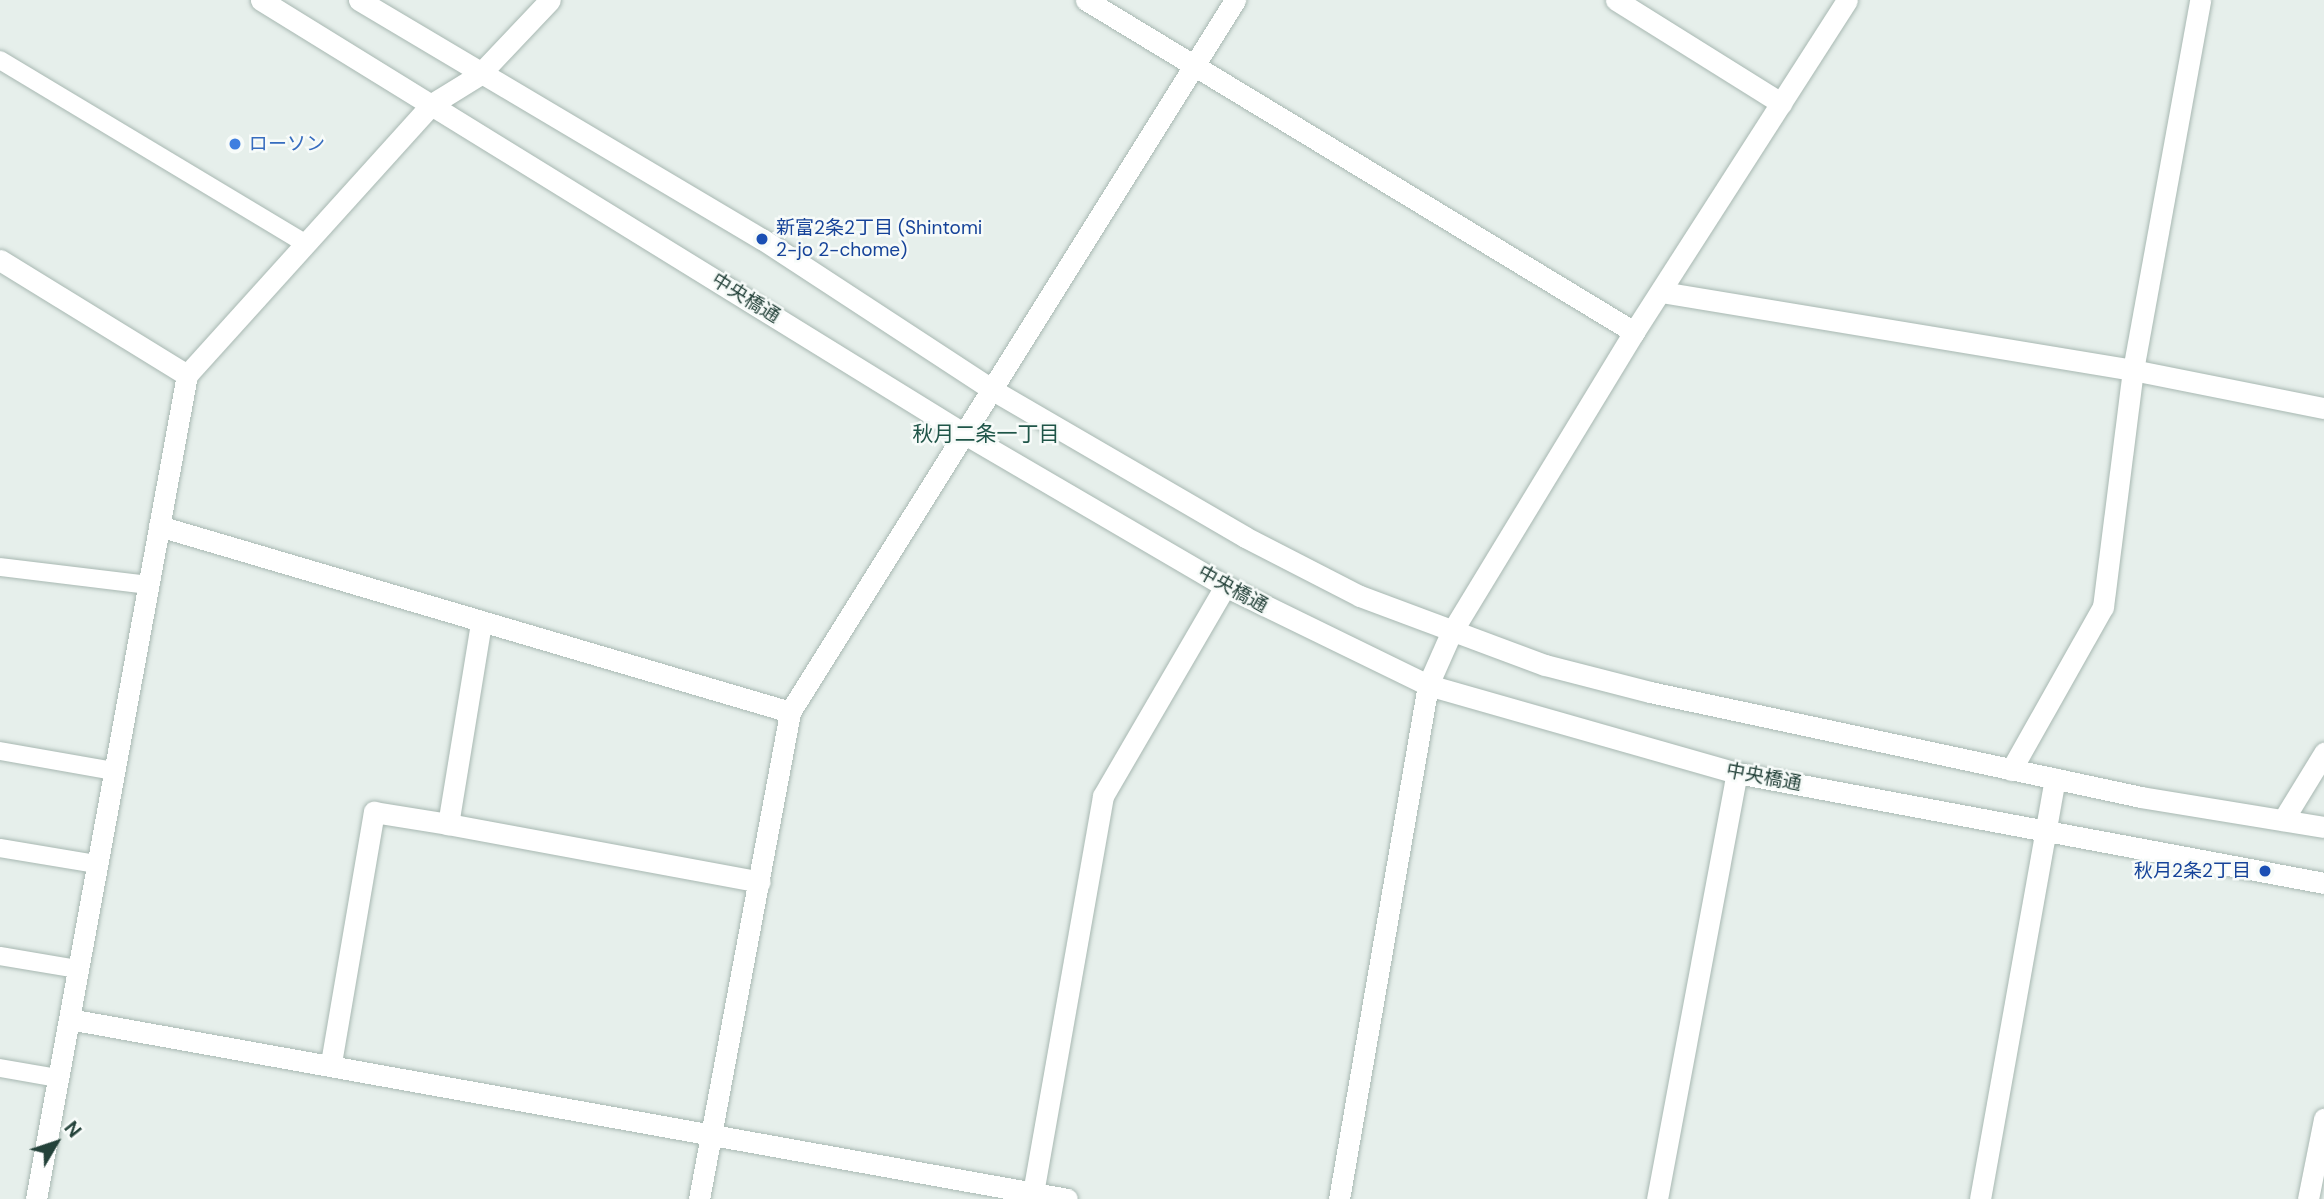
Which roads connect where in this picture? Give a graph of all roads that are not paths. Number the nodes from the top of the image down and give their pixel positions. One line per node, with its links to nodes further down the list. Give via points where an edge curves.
1 (261, 0): 13 (street, 中央橋通)
2 (359, 0): 11 (street)
3 (550, 0): 11 (street)
4 (1086, 0): 10 (street)
5 (1235, 0): 10 (street)
6 (1616, 0): 12 (street)
7 (1847, 0): 12 (street)
8 (2200, 0): 18 (street)
9 (0, 60): 14 (lane)
10 (1194, 67): 17 (street); 20 (street)
11 (479, 75): 13 (street); 20 (street, via 762,239)
12 (1781, 103): 16 (street)
13 (432, 104): 14 (street); 22 (street, 中央橋通)
14 (305, 243): 19 (street)
15 (0, 260): 19 (street)
16 (1662, 292): 17 (street); 18 (street)
17 (1634, 332): 28 (street)
18 (2133, 370): 21 (street); 33 (street, via 2103,607)
19 (187, 375): 23 (street)
20 (991, 388): 22 (street); 28 (street, via 1245,537 1360,596)
21 (2324, 408)
22 (963, 433): 26 (street, 中央橋通); 30 (street)
23 (159, 526): 25 (street); 27 (street)
24 (0, 567): 25 (lane)
25 (148, 585): 34 (street)
26 (1225, 586): 29 (street, 中央橋通); 53 (street, via 1103,796)
27 (481, 623): 30 (street); 38 (street)
28 (1451, 633): 29 (street); 33 (street, via 1545,665 1650,692)
29 (1428, 685): 35 (street, 中央橋通); 57 (street)
30 (790, 712): 43 (street)
31 (0, 751): 34 (lane)
32 (2324, 753): 37 (street)
33 (2011, 770): 36 (street)
34 (114, 771): 42 (street)
35 (1737, 773): 40 (street, 中央橋通); 58 (street)
36 (2055, 779): 37 (street); 40 (street)
37 (2283, 820): 39 (street)
38 (447, 824): 43 (street); 48 (street, via 374,812)
39 (2324, 827)
40 (2048, 831): 44 (street, 中央橋通); 59 (street)
41 (0, 848): 42 (lane)
42 (97, 864): 46 (street)
43 (760, 882): 52 (street)
44 (2324, 883)
45 (0, 956): 46 (lane)
46 (78, 969): 47 (street)
47 (69, 1018): 48 (street); 50 (street)
48 (331, 1063): 52 (street)
49 (0, 1068): 50 (lane)
50 (58, 1078): 54 (street)
51 (2324, 1119): 60 (street)
52 (711, 1134): 53 (street); 55 (street)
53 (1033, 1193): 56 (street)
54 (36, 1199)
55 (699, 1199)
56 (1066, 1199)
57 (1339, 1199)
58 (1657, 1199)
59 (1980, 1199)
60 (2308, 1199)

